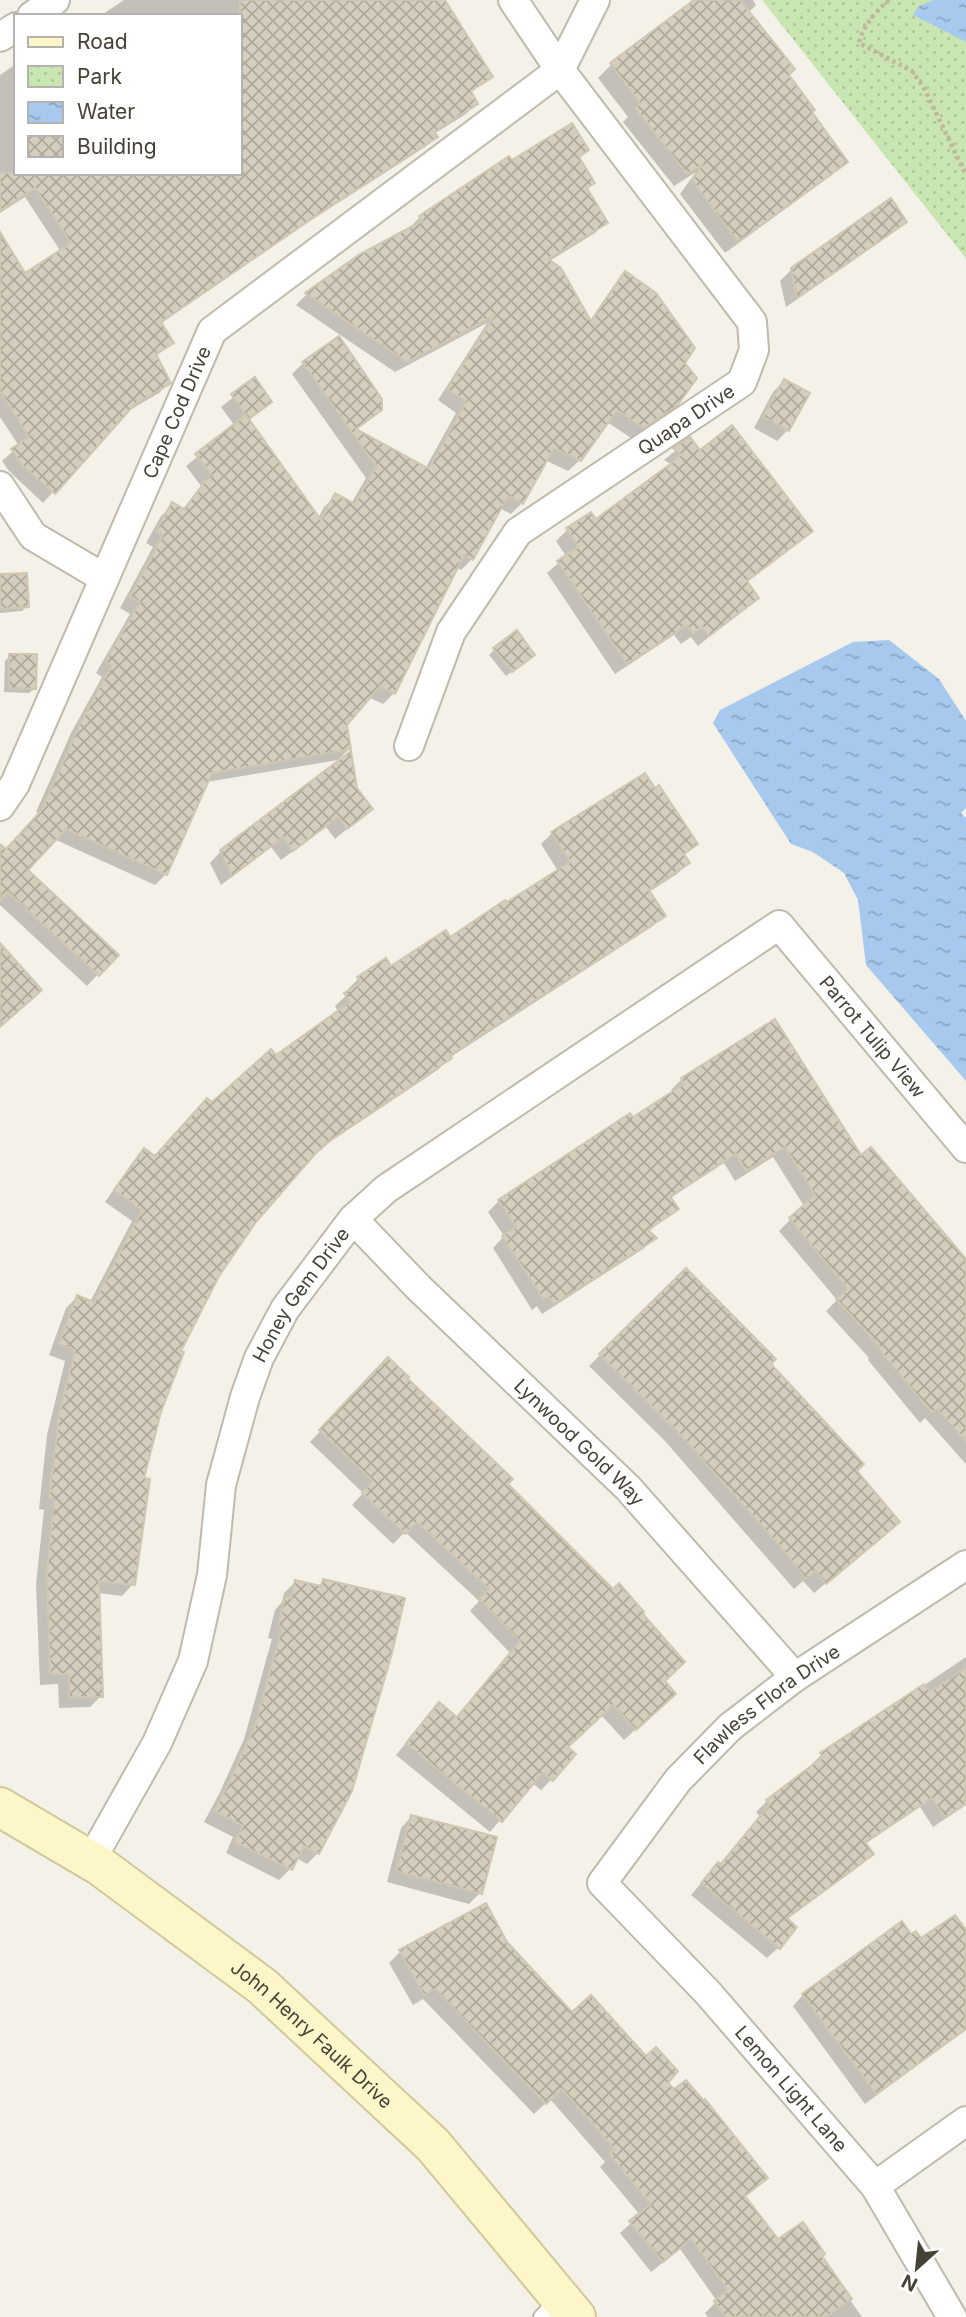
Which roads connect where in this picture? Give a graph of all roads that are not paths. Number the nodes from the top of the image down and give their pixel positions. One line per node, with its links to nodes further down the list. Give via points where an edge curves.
1 (55, 0): 4 (street)
2 (513, 0): 5 (street, Quapa Drive)
3 (595, 0): 5 (street, Cape Cod Drive)
4 (35, 14)
5 (560, 70): 7 (street, Cape Cod Drive, via 212,331); 8 (street, Quapa Drive, via 752,322 754,350 742,382 518,532 451,632)
6 (0, 486): 7 (street, via 33,536)
7 (104, 578): 9 (street, Cape Cod Drive, via 15,784)
8 (409, 746)
9 (0, 806)
10 (779, 925): 11 (street, Parrot Tulip View); 12 (street, Honey Gem Drive, via 386,1189)
11 (966, 1148)
12 (353, 1219): 14 (street, Lynwood Gold Way, via 628,1488); 16 (street, Honey Gem Drive, via 285,1309 259,1358 221,1485 212,1575 193,1661 157,1743)
13 (966, 1565): 14 (street, Flawless Flora Drive)
14 (795, 1677): 17 (street, Flawless Flora Drive, via 730,1727 678,1780)
15 (0, 1807): 16 (street, John Henry Faulk Drive)
16 (91, 1860): 20 (street, John Henry Faulk Drive, via 262,1986 433,2146)
17 (602, 1883): 19 (street, Lemon Light Lane, via 708,1993)
18 (966, 2121): 19 (street)
19 (875, 2186): 21 (street, Lemon Light Lane)
20 (559, 2310)
21 (952, 2317)

